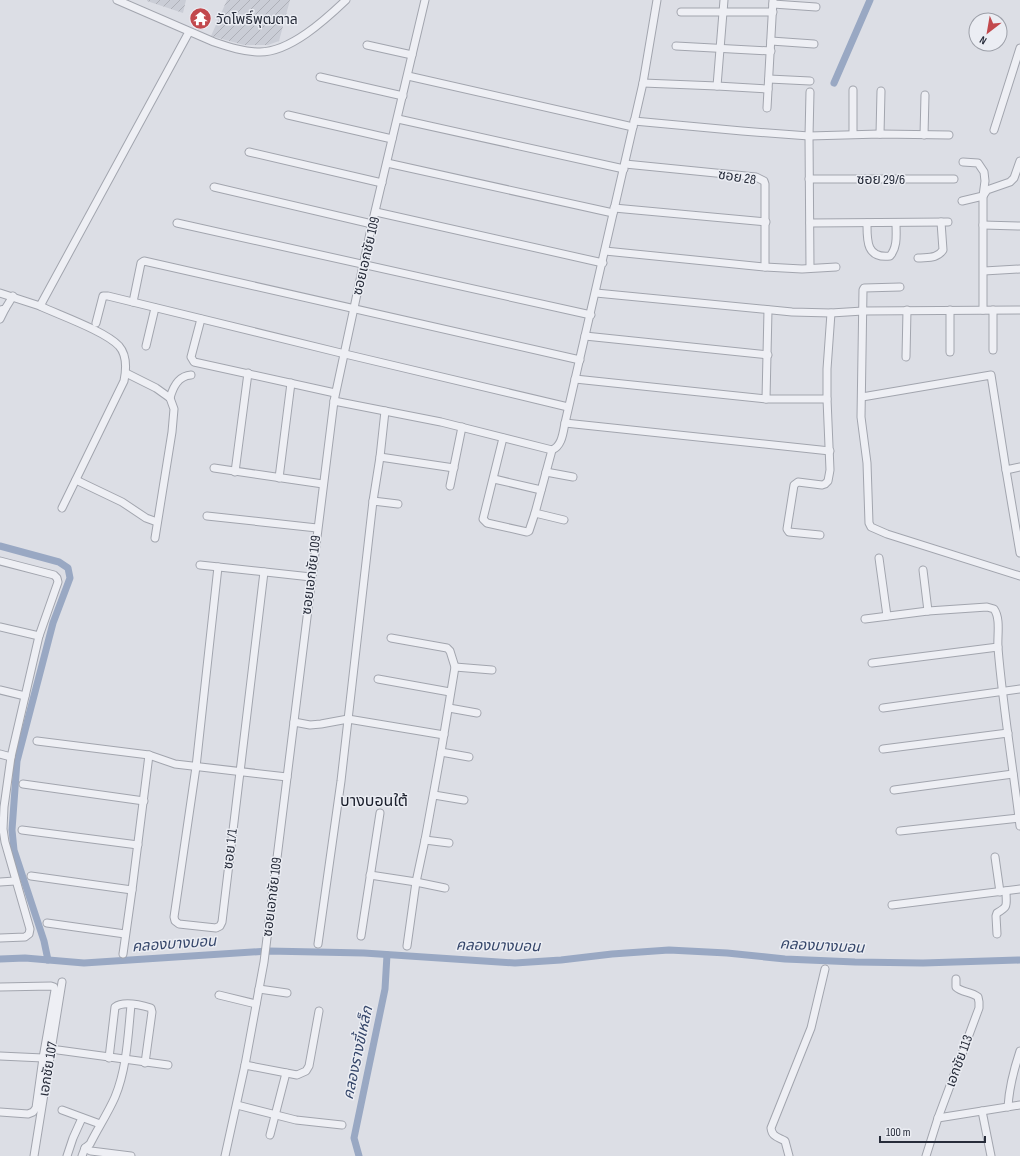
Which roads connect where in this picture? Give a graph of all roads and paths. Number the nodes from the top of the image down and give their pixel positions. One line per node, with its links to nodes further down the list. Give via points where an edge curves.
1 (117, 0): 7 (street)
2 (346, 0): 12 (street, via 310,30 273,50 260,52 230,48)
3 (425, 0): 20 (street, ซอยเอกชัย 109)
4 (657, 0): 25 (street)
5 (724, 0): 10 (street)
6 (773, 2): 8 (street); 11 (street)
7 (130, 3): 12 (street)
8 (816, 7)
9 (681, 12): 10 (street)
10 (723, 12): 11 (street); 17 (street)
11 (773, 12): 13 (street)
12 (189, 32): 79 (street)
13 (771, 41): 14 (street); 19 (street)
14 (814, 44)
15 (367, 45): 20 (street)
16 (676, 46): 17 (street)
17 (720, 48): 19 (street); 26 (street)
18 (1020, 48): 37 (street)
19 (771, 51): 23 (street)
20 (412, 56): 21 (street, ซอยเอกชัย 109)
21 (408, 76): 32 (street, ซอยเอกชัย 109); 36 (street)
22 (320, 77): 32 (street)
23 (769, 79): 24 (street); 27 (street)
24 (810, 81)
25 (643, 83): 26 (street); 36 (street)
26 (717, 86): 27 (street)
27 (768, 89): 33 (street)
28 (853, 90): 38 (street)
29 (881, 91): 39 (street)
30 (810, 92): 42 (street)
31 (925, 95): 40 (street)
32 (403, 96): 35 (street, ซอยเอกชัย 109)
33 (767, 108)
34 (288, 115): 43 (street)
35 (398, 119): 43 (street, ซอยเอกชัย 109); 48 (street)
36 (634, 124): 42 (street); 48 (street)
37 (994, 130)
38 (853, 134): 39 (street); 42 (street)
39 (880, 134): 40 (street)
40 (924, 135): 41 (street)
41 (949, 135)
42 (809, 136): 49 (street)
43 (392, 139): 47 (street, ซอยเอกชัย 109)
44 (249, 152): 51 (street)
45 (1020, 161): 53 (street, via 1012,180 987,190)
46 (963, 162): 53 (street, via 976,162 982,168 985,181)
47 (387, 163): 51 (street, ซอยเอกชัย 109); 55 (street)
48 (624, 167): 55 (street); 57 (street, ซอย 28, via 756,177 765,184)
49 (809, 179): 50 (street, ซอย 29/6); 59 (street)
50 (954, 179)
51 (382, 183): 56 (street, ซอยเอกชัย 109)
52 (214, 187): 62 (street)
53 (983, 196): 54 (street); 63 (street)
54 (962, 201)
55 (613, 211): 57 (street); 65 (street)
56 (376, 212): 62 (street, ซอยเอกชัย 109); 67 (street)
57 (766, 222): 69 (street, ซอย 28)
58 (177, 223): 68 (street)
59 (810, 223): 60 (street); 71 (street)
60 (867, 223): 61 (street); 61 (street, via 868,245 886,257 896,248)
61 (896, 223): 66 (street, via 944,222 943,250 934,257)
62 (372, 224): 68 (street, ซอยเอกชัย 109)
63 (983, 225): 64 (street); 73 (street)
64 (1020, 226)
65 (605, 251): 67 (street); 69 (street)
66 (918, 258)
67 (602, 263): 76 (street)
68 (364, 264): 81 (street, ซอยเอกชัย 109); 91 (street)
69 (765, 267): 71 (street)
70 (836, 267): 71 (street)
71 (810, 268)
72 (1020, 269): 73 (street)
73 (984, 271): 86 (street)
74 (900, 287): 89 (street, via 864,288)
75 (0, 293): 77 (street)
76 (596, 293): 83 (street); 91 (street)
77 (13, 296): 79 (street); 82 (street)
78 (133, 302): 80 (street); 81 (street, via 141,263 144,261); 94 (street, via 103,296)
79 (40, 306): 103 (street, via 97,332 119,346)
80 (155, 308): 93 (street); 96 (street)
81 (354, 309): 99 (street, ซอยเอกชัย 109); 102 (street)
82 (2, 310): 92 (street)
83 (768, 310): 90 (street); 100 (street)
84 (907, 310): 85 (street); 89 (street); 101 (street)
85 (950, 310): 86 (street); 98 (street)
86 (983, 310): 87 (street)
87 (993, 310): 88 (street); 97 (street)
88 (1020, 310)
89 (863, 311): 90 (street); 109 (street)
90 (831, 313): 111 (street)
91 (591, 315): 95 (street)
92 (0, 319)
93 (201, 319): 99 (street); 104 (street, via 192,360)
94 (96, 323)
95 (586, 336): 100 (street); 102 (street)
96 (146, 346)
97 (993, 350)
98 (950, 352)
99 (345, 354): 108 (street, ซอยเอกชัย 109); 113 (street)
100 (768, 355): 112 (street)
101 (906, 356)
102 (580, 360): 106 (street)
103 (126, 373): 110 (street); 130 (street)
104 (248, 373): 107 (street); 125 (street)
105 (191, 375): 110 (street, via 181,378 173,388)
106 (575, 379): 112 (street); 113 (street)
107 (291, 383): 108 (street); 128 (street)
108 (335, 397): 114 (street); 131 (street, ซอยเอกชัย 109)
109 (862, 397): 124 (street, via 991,375); 151 (street, via 868,523 871,527)
110 (170, 398): 140 (street, via 174,419)
111 (827, 399): 112 (street); 119 (street)
112 (766, 400)
113 (568, 407): 115 (street)
114 (385, 411): 116 (street); 120 (street)
115 (565, 423): 118 (street, via 560,444); 119 (street)
116 (462, 427): 117 (street); 123 (street)
117 (503, 438): 118 (street); 129 (street)
118 (552, 450): 126 (street)
119 (830, 451): 142 (street, via 830,470 825,484 822,486 797,482 794,485 787,529 789,532)
120 (380, 457): 123 (street); 134 (street)
121 (1020, 467): 124 (street)
122 (214, 468): 125 (street)
123 (454, 468): 132 (street)
124 (1006, 470): 144 (street)
125 (235, 472): 128 (street)
126 (546, 472): 127 (street); 133 (street)
127 (573, 477)
128 (279, 478): 131 (street)
129 (494, 478): 133 (street); 137 (street, via 484,521 527,532)
130 (76, 480): 136 (street); 140 (street)
131 (323, 484): 141 (street, ซอยเอกชัย 109)
132 (450, 486)
133 (541, 490): 137 (street)
134 (373, 501): 135 (street); 172 (street)
135 (398, 504)
136 (62, 508)
137 (535, 514): 139 (street)
138 (207, 516): 141 (street)
139 (564, 520)
140 (157, 522): 143 (street)
141 (317, 528): 152 (street, ซอยเอกชัย 109)
142 (820, 535)
143 (155, 538)
144 (1020, 553)
145 (879, 558): 154 (street)
146 (0, 561): 157 (street, via 57,578 58,582)
147 (200, 565): 148 (street)
148 (218, 567): 150 (street); 183 (street)
149 (923, 570): 153 (street)
150 (264, 572): 152 (street); 184 (street, ซอย 1/1)
151 (1020, 576)
152 (311, 577): 173 (street, ซอยเอกชัย 109)
153 (928, 611): 154 (street); 159 (street, via 994,609 997,614)
154 (886, 616): 155 (street)
155 (865, 619)
156 (0, 627): 157 (street)
157 (39, 636): 168 (street)
158 (391, 638): 161 (street, via 447,648)
159 (998, 647): 160 (street); 167 (street)
160 (872, 663)
161 (454, 667): 162 (street); 166 (street)
162 (492, 670)
163 (378, 680): 166 (street)
164 (1020, 689): 167 (street)
165 (0, 690): 168 (street)
166 (450, 692): 169 (street)
167 (1002, 692): 170 (street); 174 (street)
168 (25, 696): 181 (street)
169 (449, 708): 171 (street); 175 (street)
170 (883, 708)
171 (477, 713)
172 (348, 719): 173 (street, via 310,725); 175 (street); 218 (street)
173 (294, 722): 186 (street, ซอยเอกชัย 109)
174 (1008, 733): 177 (street); 185 (street)
175 (444, 735): 178 (street)
176 (36, 741): 180 (street)
177 (883, 749)
178 (441, 752): 182 (street); 189 (street)
179 (0, 754): 181 (street)
180 (148, 755): 183 (street, via 174,764); 191 (street)
181 (11, 757): 192 (street)
182 (469, 757)
183 (196, 767): 184 (street); 184 (street, ซอย 1/1, via 174,917 179,924 216,928 222,922)
184 (239, 772): 186 (street)
185 (1013, 774): 188 (street); 194 (street)
186 (287, 777): 225 (street, ซอยเอกชัย 109)
187 (23, 784): 191 (street)
188 (894, 790)
189 (434, 795): 190 (street); 199 (street)
190 (464, 800)
191 (144, 801): 201 (street)
192 (2, 807): 196 (street)
193 (380, 813): 203 (street)
194 (1019, 818): 195 (street); 198 (street)
195 (1020, 826)
196 (2, 829): 205 (street)
197 (22, 830): 201 (street)
198 (900, 831)
199 (425, 840): 200 (street); 207 (street)
200 (449, 843)
201 (138, 845): 209 (street)
202 (995, 857): 211 (street)
203 (370, 875): 207 (street); 216 (street)
204 (31, 876): 209 (street)
205 (15, 881): 206 (street); 217 (street, via 30,934 25,937)
206 (0, 882)
207 (416, 882): 208 (street); 219 (street)
208 (445, 888)
209 (132, 890): 214 (street)
210 (1020, 890): 211 (street)
211 (1003, 892): 212 (street); 215 (street, via 1006,907 997,913)
212 (892, 905)
213 (47, 923): 214 (street)
214 (125, 934): 220 (street)
215 (997, 934)
216 (361, 936)
217 (0, 938)
218 (318, 944)
219 (406, 946)
220 (123, 954)
221 (825, 969): 259 (street, via 811,1028 771,1128 775,1137 785,1141)
222 (956, 979): 249 (street, เอกชัย 113, via 958,989 974,994 979,1002)
223 (62, 982): 254 (street, เอกชัย 107)
224 (0, 987): 234 (street, via 54,987)
225 (259, 989): 226 (street); 228 (street, ซอยเอกชัย 109)
226 (287, 993)
227 (219, 995): 228 (street)
228 (256, 1004): 239 (street, ซอยเอกชัย 109)
229 (131, 1005): 235 (street, via 119,1004 115,1007); 236 (street); 237 (street, via 151,1008 152,1012)
230 (319, 1011): 240 (street, via 309,1066 297,1076)
231 (58, 1050): 235 (street)
232 (1020, 1051): 243 (street, via 1008,1095)
233 (0, 1056): 234 (street)
234 (43, 1058): 246 (street, via 36,1108 33,1112)
235 (109, 1058): 236 (street)
236 (125, 1060): 237 (street); 250 (street, via 115,1096)
237 (145, 1063): 238 (street)
238 (168, 1065)
239 (245, 1065): 240 (street); 241 (street, ซอยเอกชัย 109)
240 (286, 1073): 247 (street)
241 (237, 1105): 247 (street); 258 (street, ซอยเอกชัย 109)
242 (1020, 1105): 243 (street)
243 (1008, 1107): 245 (street)
244 (62, 1110): 248 (street)
245 (982, 1111): 249 (street); 261 (street)
246 (0, 1112)
247 (275, 1115): 251 (street); 252 (street)
248 (82, 1118): 250 (street); 255 (street)
249 (938, 1118): 260 (street, เอกชัย 113)
250 (100, 1124): 253 (street)
251 (342, 1125)
252 (270, 1135)
253 (89, 1150): 256 (street); 257 (street)
254 (34, 1156)
255 (67, 1156)
256 (82, 1156)
257 (131, 1156)
258 (225, 1156)
259 (789, 1156)
260 (926, 1156)
261 (990, 1156)

